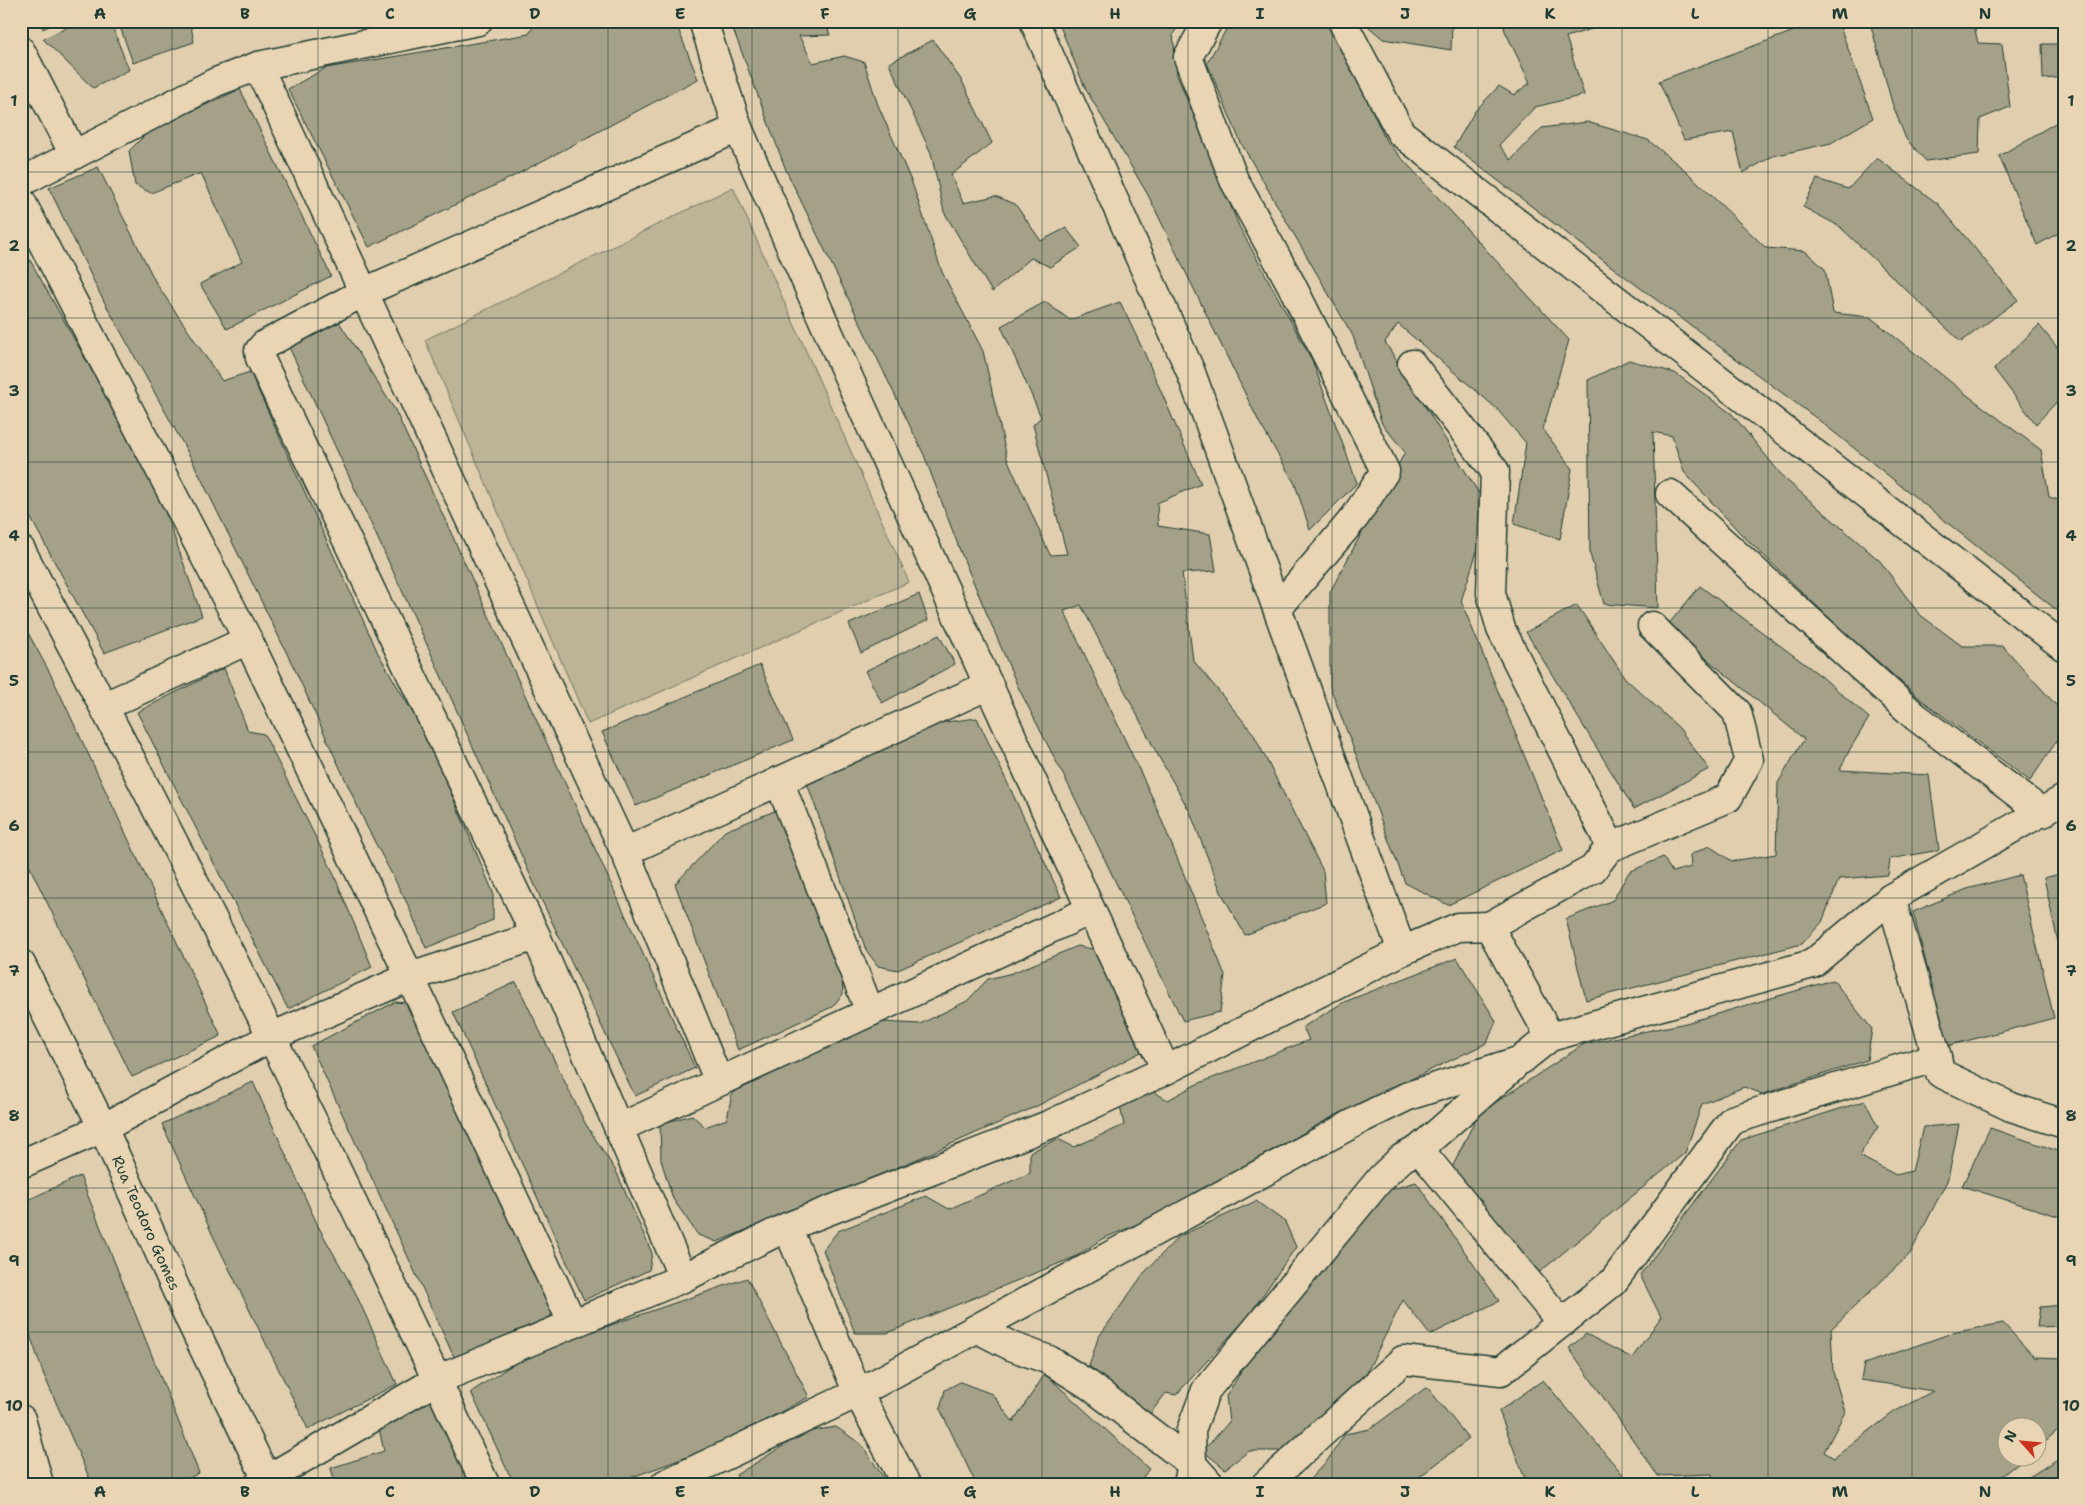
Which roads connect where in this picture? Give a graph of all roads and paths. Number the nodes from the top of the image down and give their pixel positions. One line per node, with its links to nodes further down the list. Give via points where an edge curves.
1 (478, 21): 7 (street)
2 (702, 21): 8 (street)
3 (1034, 21): 16 (street, via 1190,370)
4 (1208, 21): 16 (street, via 1188,57 1234,180 1291,284 1385,471 1355,517)
5 (1342, 21): 19 (street, via 1401,134)
6 (21, 51): 9 (street)
7 (258, 66): 9 (street, via 216,82); 12 (street)
8 (738, 128): 12 (street); 20 (street)
9 (74, 155): 10 (street)
10 (21, 182)
11 (21, 201): 18 (street)
12 (364, 292): 25 (street); 29 (street, via 264,345 259,351 260,358)
13 (1412, 364): 24 (street, via 1495,471 1491,593 1501,629)
14 (1670, 494): 23 (street, via 1916,717)
15 (21, 550): 21 (street)
16 (1278, 608): 30 (street)
17 (1652, 626): 24 (street, via 1737,712 1749,760 1728,798)
18 (248, 640): 21 (street); 32 (street)
19 (2064, 647)
20 (989, 685): 22 (street); 27 (street)
21 (105, 706): 34 (street)
22 (779, 781): 25 (street); 33 (street)
23 (2053, 806): 26 (street)
24 (1609, 848): 28 (street, via 1593,869)
25 (625, 852): 39 (street)
26 (1891, 898): 35 (street, via 1812,964); 36 (street)
27 (1091, 910): 33 (street); 38 (street)
28 (1489, 926): 30 (street, via 1458,928); 35 (street)
29 (536, 936): 32 (street); 42 (street)
30 (1402, 951): 38 (street)
31 (21, 964): 41 (street, Rua Teodoro Gomes)
32 (410, 977): 34 (street); 48 (street)
33 (870, 1012): 39 (street)
34 (273, 1036): 41 (street); 50 (street)
35 (1550, 1038): 37 (street)
36 (1937, 1057): 40 (street, via 1940,1073 2011,1107); 47 (street, via 1732,1120 1613,1282)
37 (1521, 1060): 43 (street); 49 (street, via 1408,1096 1363,1118)
38 (1166, 1070): 45 (street, via 1051,1124)
39 (719, 1082): 42 (street)
40 (2064, 1124)
41 (103, 1128): 44 (street); 55 (street, Rua Teodoro Gomes)
42 (619, 1128): 46 (street)
43 (1419, 1149): 47 (street); 53 (street, via 1402,1158 1381,1178 1206,1390 1191,1430)
44 (21, 1164)
45 (787, 1228): 46 (street); 51 (street)
46 (683, 1278): 48 (street)
47 (1561, 1322): 61 (street, via 1501,1371 1403,1360)
48 (573, 1324): 50 (street)
49 (978, 1329): 51 (street); 53 (street, via 1049,1360 1089,1385)
50 (437, 1380): 55 (street); 57 (street)
51 (858, 1394): 54 (street); 59 (street)
52 (21, 1419): 56 (street)
53 (1190, 1474): 60 (street)
54 (709, 1475): 58 (street)
55 (265, 1482)
56 (39, 1484)
57 (485, 1484)
58 (665, 1484)
59 (906, 1484)
60 (1210, 1484)
61 (1266, 1484)

